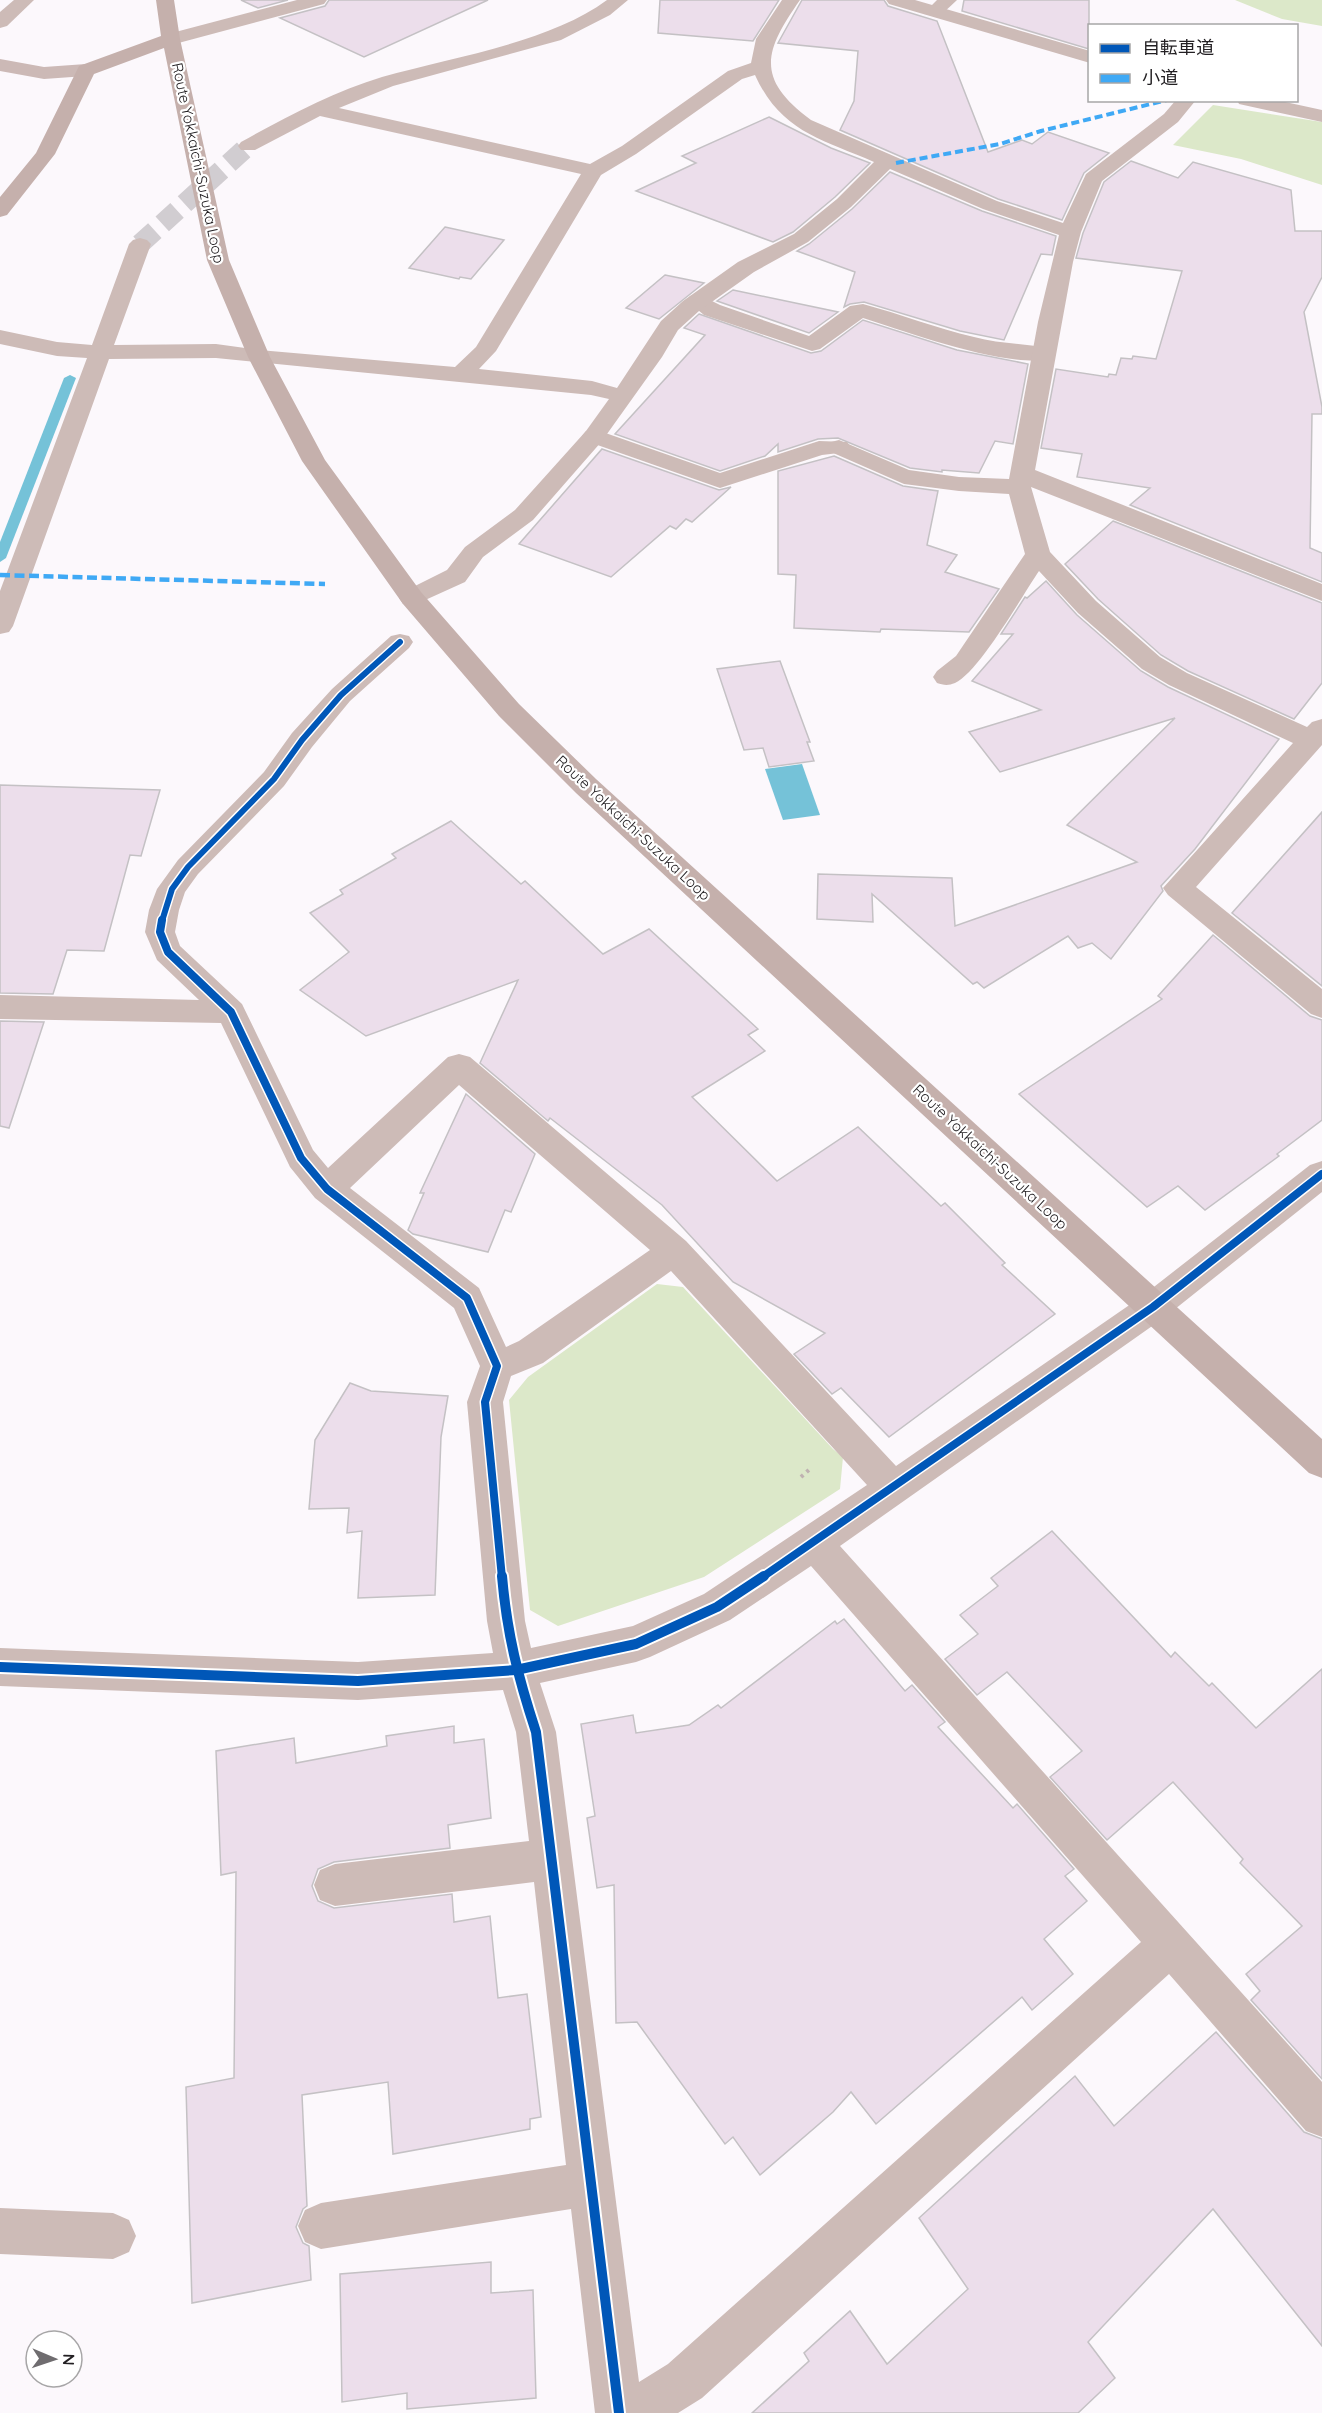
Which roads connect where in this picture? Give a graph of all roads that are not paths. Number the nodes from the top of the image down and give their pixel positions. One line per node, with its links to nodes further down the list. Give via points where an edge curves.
1 (25, 0): 8 (street)
2 (165, 0): 9 (main road, Route Yokkaichi-Suzuka Loop)
3 (318, 0): 9 (street)
4 (619, 0): 16 (street, via 554,36 386,82)
5 (792, 0): 12 (street, via 770,30)
6 (894, 0): 7 (street)
7 (942, 5): 10 (street)
8 (0, 22)
9 (171, 39): 13 (main road); 28 (main road, Route Yokkaichi-Suzuka Loop, via 218,260)
10 (1088, 57)
11 (0, 65): 13 (street, via 44,73)
12 (761, 66): 19 (street, via 775,98 786,111 804,124); 20 (street, via 735,75)
13 (86, 70): 21 (main road, via 45,154)
14 (1185, 102): 22 (street, via 1171,118 1093,178)
15 (1256, 102): 17 (street)
16 (317, 110): 18 (street); 20 (street)
17 (1322, 116)
18 (248, 146)
19 (888, 160): 22 (street, via 990,205); 24 (street, via 801,238 746,267)
20 (594, 171): 29 (street, via 485,351)
21 (0, 211)
22 (1070, 232): 27 (street)
23 (140, 244): 26 (street)
24 (698, 301): 27 (street, via 712,310 812,344 863,311 968,343 1013,353); 30 (street, via 669,326)
25 (0, 337): 26 (street, via 57,349)
26 (102, 352): 28 (street, via 216,351); 36 (street)
27 (1042, 354): 32 (street)
28 (259, 357): 29 (street); 35 (main road, Route Yokkaichi-Suzuka Loop, via 314,461)
29 (460, 374): 30 (street, via 592,388)
30 (622, 396): 31 (street)
31 (594, 436): 32 (street, via 720,481 819,448 839,447 904,477 959,484); 35 (street, via 524,515 474,552 456,576)
32 (1021, 480): 33 (street); 34 (street)
33 (1038, 554): 38 (street, via 965,662); 39 (street, via 1087,607 1151,663 1178,679)
34 (1322, 592)
35 (412, 598): 46 (main road, Route Yokkaichi-Suzuka Loop, via 509,710 586,786)
36 (0, 626)
37 (400, 642): 42 (street, via 341,696 274,778 188,867 172,890 160,932 168,952)
38 (946, 677)
39 (1316, 734): 40 (street, via 1178,888)
40 (1322, 1006)
41 (0, 1007): 42 (street)
42 (231, 1012): 44 (street, via 301,1158)
43 (1322, 1174): 46 (street)
44 (327, 1189): 45 (street, via 459,1066); 47 (street, via 467,1298)
45 (674, 1251): 47 (street, via 531,1352); 49 (street)
46 (1153, 1307): 48 (main road, Route Yokkaichi-Suzuka Loop); 49 (street)
47 (497, 1366): 52 (street, via 485,1402 506,1621)
48 (1322, 1462)
49 (891, 1486): 50 (street)
50 (814, 1543): 52 (street, via 717,1606 636,1644); 55 (street)
51 (0, 1667): 52 (street, via 358,1681)
52 (516, 1670): 53 (street, via 536,1732)
53 (553, 1859): 54 (street); 57 (street)
54 (336, 1885)
55 (1171, 1943): 56 (street); 62 (street, via 685,2381)
56 (1322, 2115)
57 (592, 2183): 58 (street); 61 (street)
58 (321, 2226)
59 (0, 2231): 60 (street)
60 (113, 2236)
61 (620, 2413)
62 (634, 2413)

